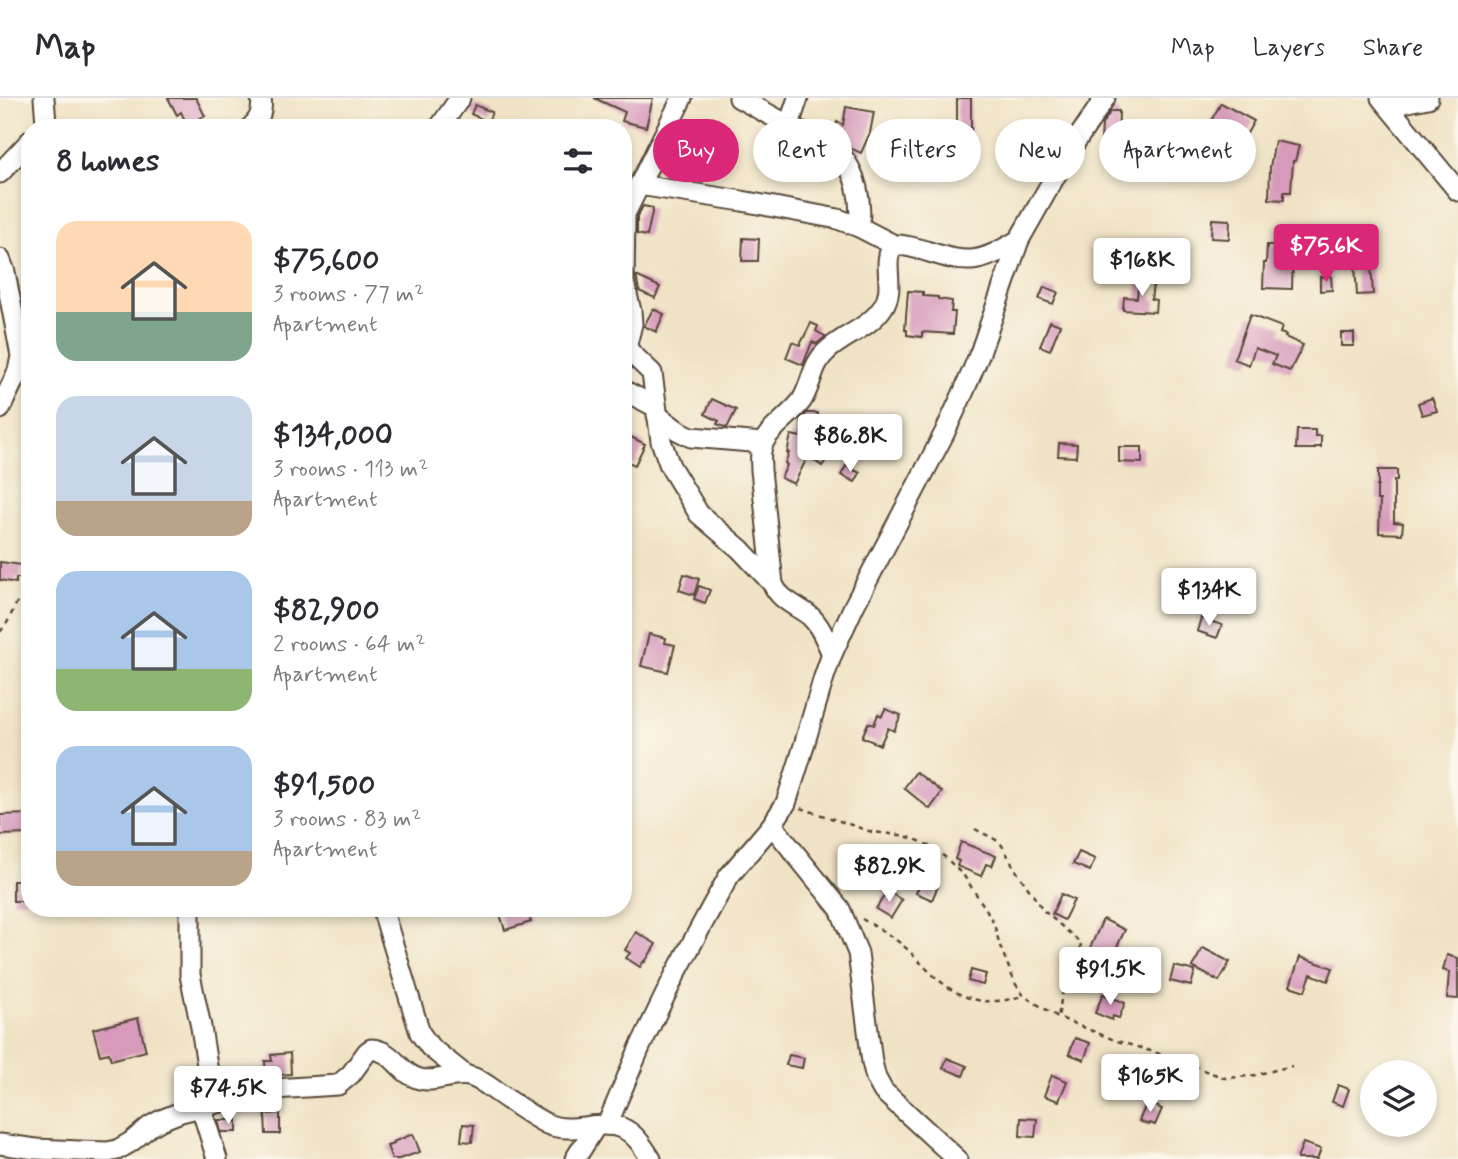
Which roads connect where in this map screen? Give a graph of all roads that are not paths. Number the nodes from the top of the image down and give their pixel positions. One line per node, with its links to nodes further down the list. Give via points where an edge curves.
1 (44, 98): 10 (street)
2 (261, 98): 11 (street)
3 (460, 98): 12 (street)
4 (681, 98): 18 (street)
5 (739, 98): 13 (street)
6 (798, 98): 14 (street)
7 (1105, 98): 22 (street)
8 (1428, 98): 9 (street)
9 (1385, 102): 19 (street)
10 (46, 119)
11 (259, 119)
12 (445, 119)
13 (778, 119)
14 (791, 119)
15 (21, 151): 16 (street)
16 (0, 173)
17 (852, 175): 21 (street)
18 (639, 186): 20 (street); 21 (street, via 820,215)
19 (1458, 191)
20 (632, 200)
21 (859, 227): 23 (street)
22 (1019, 240): 23 (street, via 971,261); 34 (street, via 964,391)
23 (894, 245): 32 (street, via 888,257 890,285 885,305 868,324 818,359 801,401)
24 (0, 259): 25 (street, via 5,272)
25 (8, 333): 26 (street)
26 (21, 350)
27 (632, 354): 31 (street, via 652,373)
28 (21, 366): 30 (street)
29 (632, 396): 31 (street)
30 (0, 408)
31 (657, 411): 32 (street, via 691,437); 33 (street, via 670,466 694,507)
32 (763, 443): 33 (street, via 761,470)
33 (773, 584): 34 (street, via 779,595 821,630)
34 (832, 654): 35 (street, via 786,803)
35 (772, 825): 40 (street, via 729,876); 45 (street, via 840,909 858,953 872,1062 883,1091)
36 (190, 917): 39 (street, via 190,975 201,1027)
37 (385, 917): 38 (street, via 420,1033)
38 (465, 1075): 39 (street, via 421,1079 383,1050 371,1049 338,1085 274,1089); 40 (street, via 549,1125)
39 (207, 1106): 41 (street, via 161,1120 108,1152); 42 (street)
40 (601, 1125): 43 (street); 44 (street, via 629,1132)
41 (0, 1144)
42 (217, 1159)
43 (575, 1159)
44 (651, 1159)
45 (957, 1159)

